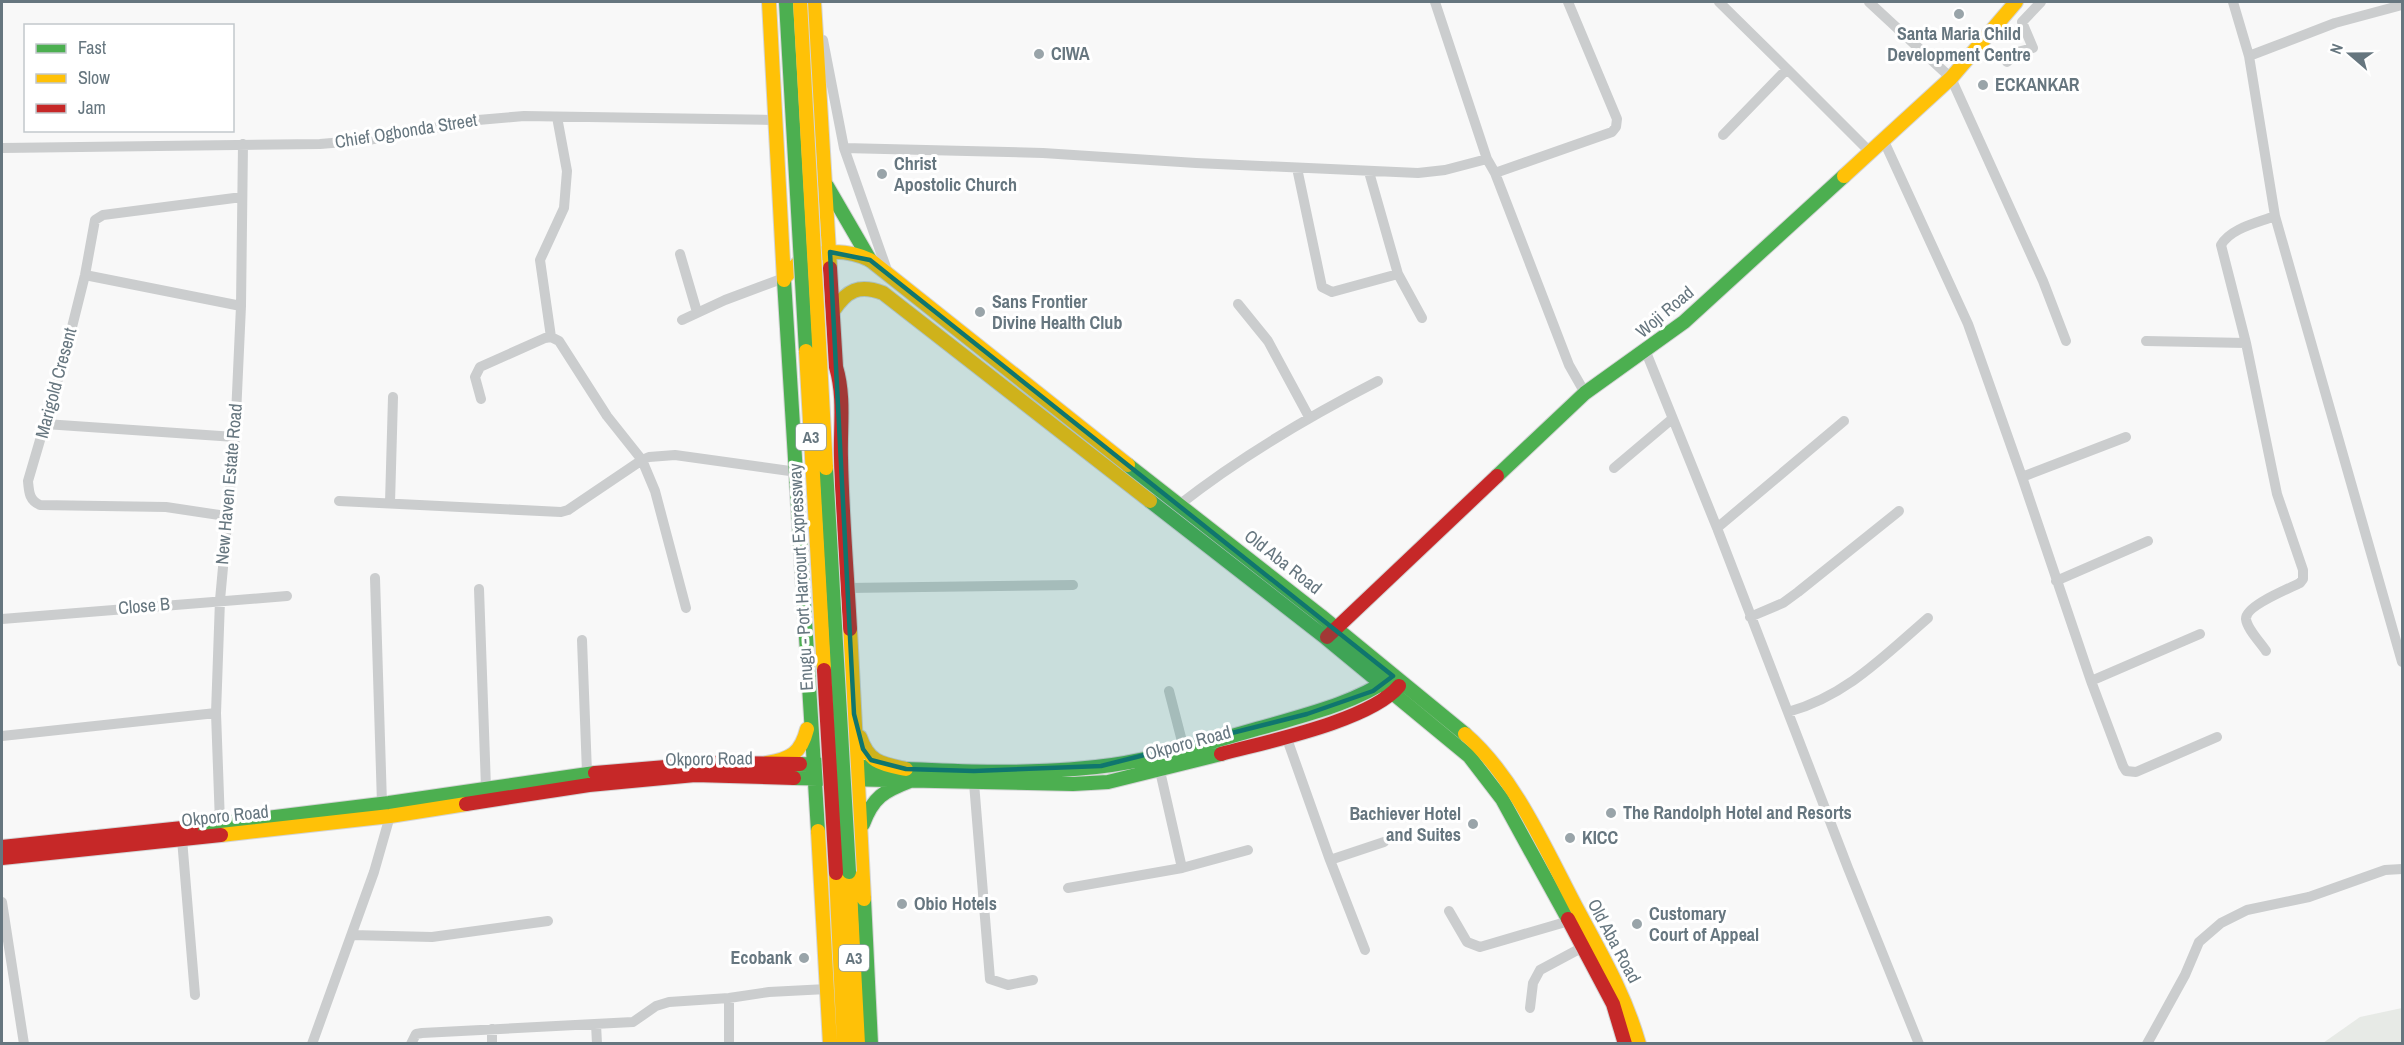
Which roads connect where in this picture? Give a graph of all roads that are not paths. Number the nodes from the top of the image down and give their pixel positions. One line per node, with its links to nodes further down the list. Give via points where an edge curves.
1 (769, 2): 19 (main road)
2 (786, 2): 123 (main road, Enugu - Port Harcourt Expressway / A3, bridge)
3 (800, 2): 123 (main road, Enugu - Port Harcourt Expressway / A3, bridge)
4 (814, 2): 13 (main road)
5 (1435, 2): 26 (street)
6 (1568, 2): 29 (street, via 1617,118 1616,127 1612,132)
7 (1719, 2): 16 (street)
8 (1869, 2): 17 (street)
9 (2016, 2): 17 (main road, Woji Road)
10 (2041, 2): 15 (street, via 2022,22 2033,48 2017,52)
11 (2233, 2): 14 (street)
12 (2403, 5): 14 (street, via 2335,23)
13 (815, 28): 24 (street, via 821,31); 30 (main road)
14 (2249, 56): 32 (street)
15 (2007, 62)
16 (1787, 69): 20 (street); 25 (street)
17 (1951, 78): 21 (main road, Woji Road); 47 (street)
18 (557, 117): 19 (street, Chief Ogbonda Street); 22 (street, Chief Ogbonda Street, via 478,120 347,142); 46 (street, via 567,171 564,208 540,260)
19 (774, 120): 39 (main road)
20 (1723, 135)
21 (1883, 139): 25 (main road, Woji Road); 66 (street, via 1968,324)
22 (243, 144): 23 (street, Chief Ogbonda Street); 31 (street, New Haven Estate Road)
23 (2, 148)
24 (844, 148): 27 (street, via 1043,153); 38 (street)
25 (1869, 151): 50 (main road, Woji Road, via 1684,322)
26 (1487, 159): 28 (street, via 1430,172); 29 (street)
27 (1297, 168): 28 (street); 36 (street, via 1322,287 1332,292)
28 (1369, 172): 36 (street)
29 (1495, 173): 53 (street, via 1569,365)
30 (825, 183): 33 (main road); 35 (main road)
31 (242, 196): 37 (street, Marigold Cresent, via 98,216); 41 (street, New Haven Estate Road)
32 (2275, 216): 49 (street, via 2232,233 2221,245); 90 (street)
33 (831, 252): 35 (main road, Old Aba Road, via 852,253); 39 (main road, Old Aba Road, via 800,262); 42 (main road)
34 (680, 254): 43 (street)
35 (870, 260): 38 (main road, Old Aba Road)
36 (1398, 274): 44 (street)
37 (86, 275): 41 (street); 60 (street, Marigold Cresent)
38 (889, 276): 69 (main road, Old Aba Road)
39 (784, 278): 43 (street); 56 (main road)
40 (1238, 304): 57 (street, via 1268,341)
41 (241, 306): 61 (street, New Haven Estate Road)
42 (833, 310): 51 (main road); 87 (main road, Old Aba Road, via 855,288 864,286 883,293)
43 (697, 312): 45 (street)
44 (1422, 318)
45 (682, 320)
46 (551, 337): 55 (street, via 480,367 475,377); 63 (street, via 559,341 607,416)
47 (2066, 340)
48 (2146, 341): 49 (street)
49 (2246, 344): 89 (street, via 2277,494 2303,570 2300,583 2254,606 2246,616)
50 (1646, 352): 53 (main road, Woji Road); 58 (street)
51 (836, 367): 56 (main road, via 832,399 825,410 811,412 800,408); 77 (main road, via 840,380)
52 (1378, 381): 57 (street)
53 (1585, 393): 85 (main road, Woji Road)
54 (393, 397): 68 (street)
55 (482, 399)
56 (793, 399): 65 (main road)
57 (1309, 417): 69 (street)
58 (1672, 419): 64 (street); 72 (street)
59 (1844, 421): 72 (street)
60 (45, 424): 61 (street); 71 (street, Marigold Cresent, via 28,481 32,501 40,505 166,507)
61 (235, 436): 71 (street, New Haven Estate Road)
62 (2126, 438): 66 (street)
63 (642, 460): 65 (street, via 675,455); 68 (street, via 568,510); 81 (street, via 655,491)
64 (1614, 468)
65 (797, 472): 94 (main road)
66 (2022, 477): 75 (street)
67 (339, 501): 68 (street)
68 (390, 503)
69 (1179, 505): 85 (main road, Old Aba Road)
70 (1899, 511): 82 (street, via 1783,603)
71 (226, 516): 80 (street, New Haven Estate Road)
72 (1717, 528): 82 (street)
73 (2148, 541): 75 (street)
74 (375, 578): 111 (street)
75 (2056, 581): 91 (street)
76 (1073, 585): 77 (street)
77 (847, 588): 97 (main road)
78 (479, 589): 110 (street)
79 (288, 596): 80 (street, Close B)
80 (220, 600): 84 (street, Close B); 96 (street, New Haven Estate Road)
81 (686, 608)
82 (1750, 617): 95 (street)
83 (1928, 618): 95 (street, via 1845,688 1816,704)
84 (2, 619)
85 (1337, 627): 87 (main road, Woji Road); 92 (main road, Old Aba Road)
86 (2200, 634): 91 (street)
87 (1326, 638): 92 (main road, Old Aba Road)
88 (582, 640): 105 (street)
89 (2266, 651)
90 (2403, 662)
91 (2091, 681): 100 (street, via 2126,771 2136,772)
92 (1393, 684): 99 (main road, Okporo Road, via 1361,712); 101 (main road, Okporo Road, via 1330,707); 128 (main road, Old Aba Road, via 1483,771); 151 (main road, Old Aba Road, via 1469,738 1504,778 1620,989)
93 (1169, 691): 101 (street)
94 (810, 695): 102 (main road, via 802,748 785,760); 103 (main road)
95 (1788, 712): 152 (street)
96 (216, 713): 98 (street); 113 (street, New Haven Estate Road)
97 (854, 714): 106 (main road); 107 (main road, via 866,755)
98 (2, 736)
99 (1286, 736): 104 (main road, Okporo Road); 120 (street)
100 (2217, 737)
101 (1184, 749): 107 (main road, Okporo Road, via 1075,769)
102 (767, 763): 103 (main road, Okporo Road); 105 (main road, Okporo Road, via 693,764)
103 (814, 764): 106 (main road, Okporo Road); 108 (main road)
104 (1160, 771): 109 (main road, Okporo Road, via 1096,783); 121 (street)
105 (587, 773): 110 (main road, Okporo Road)
106 (857, 774): 107 (main road, Okporo Road); 108 (main road, Okporo Road); 114 (main road)
107 (908, 775): 109 (main road, Okporo Road); 114 (main road, via 876,796)
108 (815, 779): 112 (main road, Okporo Road, via 665,777); 134 (main road)
109 (974, 783): 133 (street, via 990,978 1008,985)
110 (486, 788): 111 (main road, Okporo Road)
111 (382, 804): 113 (main road, Okporo Road)
112 (390, 816): 115 (main road, Okporo Road); 129 (street)
113 (220, 823): 117 (main road, Okporo Road)
114 (860, 833): 149 (main road)
115 (182, 839): 119 (main road, Okporo Road); 135 (street)
116 (1384, 842): 120 (street)
117 (2, 847)
118 (1248, 850): 121 (street)
119 (2, 858)
120 (1330, 860): 132 (street)
121 (1182, 868): 124 (street)
122 (2403, 869): 153 (street, via 2385,870 2309,897 2247,910 2221,924 2199,942)
123 (843, 872): 147 (main road, Enugu - Port Harcourt Expressway / A3); 148 (main road, Enugu - Port Harcourt Expressway / A3)
124 (1068, 888)
125 (2, 902): 130 (street)
126 (1449, 912): 128 (street, via 1467,942 1480,947)
127 (548, 921): 129 (street, via 432,937)
128 (1569, 921): 131 (main road, Old Aba Road)
129 (352, 935): 140 (street)
130 (5, 944): 141 (street)
131 (1583, 947): 137 (street, via 1540,970 1533,982); 150 (main road, Old Aba Road, via 1613,1004)
132 (1365, 950)
133 (1033, 980)
134 (827, 989): 136 (street); 146 (main road)
135 (195, 995)
136 (729, 998): 138 (street, via 669,1002 633,1022); 145 (street)
137 (1530, 1008)
138 (596, 1024): 139 (street); 144 (street)
139 (492, 1029): 142 (street, via 416,1034); 143 (street)
140 (316, 1043)
141 (24, 1044)
142 (411, 1044)
143 (492, 1044)
144 (597, 1044)
145 (729, 1044)
146 (831, 1044)
147 (844, 1044)
148 (858, 1044)
149 (871, 1044)
150 (1625, 1044)
151 (1639, 1044)
152 (1919, 1044)
153 (2147, 1044)

